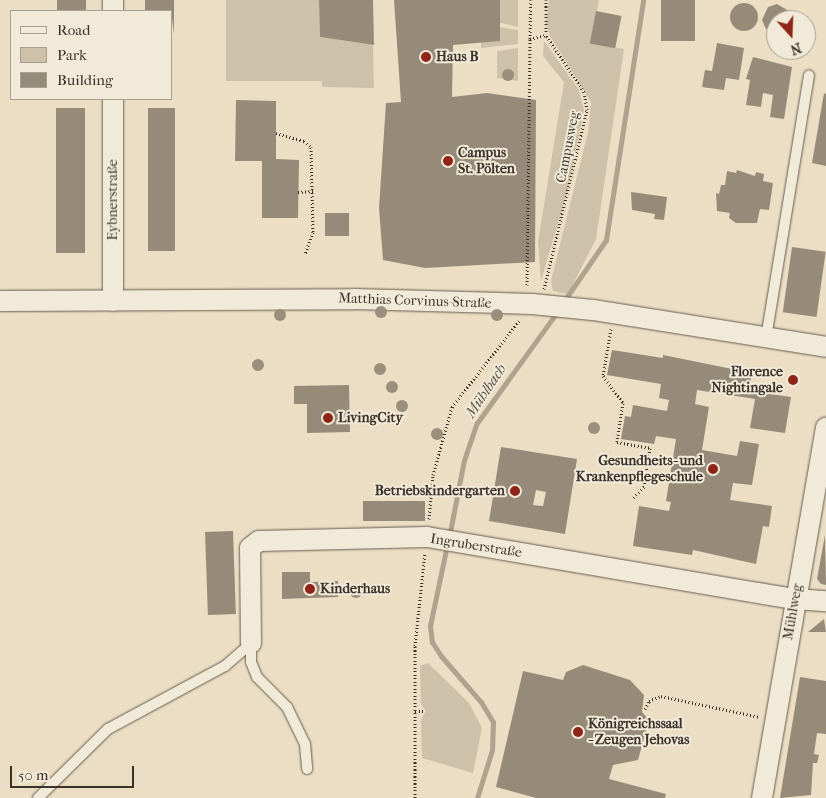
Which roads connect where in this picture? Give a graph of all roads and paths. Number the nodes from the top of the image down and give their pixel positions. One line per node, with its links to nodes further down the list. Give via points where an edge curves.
1 (531, 0): 4 (path)
2 (546, 0): 3 (path)
3 (546, 35): 4 (path); 14 (path, Campusweg, via 584,92 587,110 545,285)
4 (530, 39): 11 (path)
5 (809, 76): 16 (lane)
6 (113, 100): 13 (street, Eybnerstraße)
7 (276, 133): 8 (path, via 304,140 311,147)
8 (313, 191): 9 (path); 10 (path, via 313,232)
9 (298, 192)
10 (305, 254)
11 (528, 285)
12 (0, 301): 13 (street, Matthias Corvinus-Straße)
13 (113, 301): 14 (street, Matthias Corvinus-Straße, via 354,298)
14 (532, 304): 15 (street, Matthias Corvinus-Straße)
15 (614, 313): 16 (street, Matthias Corvinus-Straße); 19 (path, via 603,376 623,403 617,442 650,448 644,487)
16 (766, 338): 17 (street, Matthias Corvinus-Straße)
17 (826, 347)
18 (826, 427): 20 (street, Mühlweg)
19 (633, 498)
20 (795, 599): 21 (street, Ingruberstraße); 22 (street, Ingruberstraße, via 434,538 258,541 250,548); 26 (street, Mühlweg)
21 (826, 600)
22 (251, 643): 27 (lane, via 251,662 257,677 288,707 305,744); 28 (lane, via 225,666 108,729)
23 (645, 709): 26 (path, via 649,701 660,696)
24 (415, 711): 25 (path)
25 (426, 711)
26 (775, 720): 29 (street, Mühlweg)
27 (307, 769)
28 (38, 798)
29 (762, 798)

